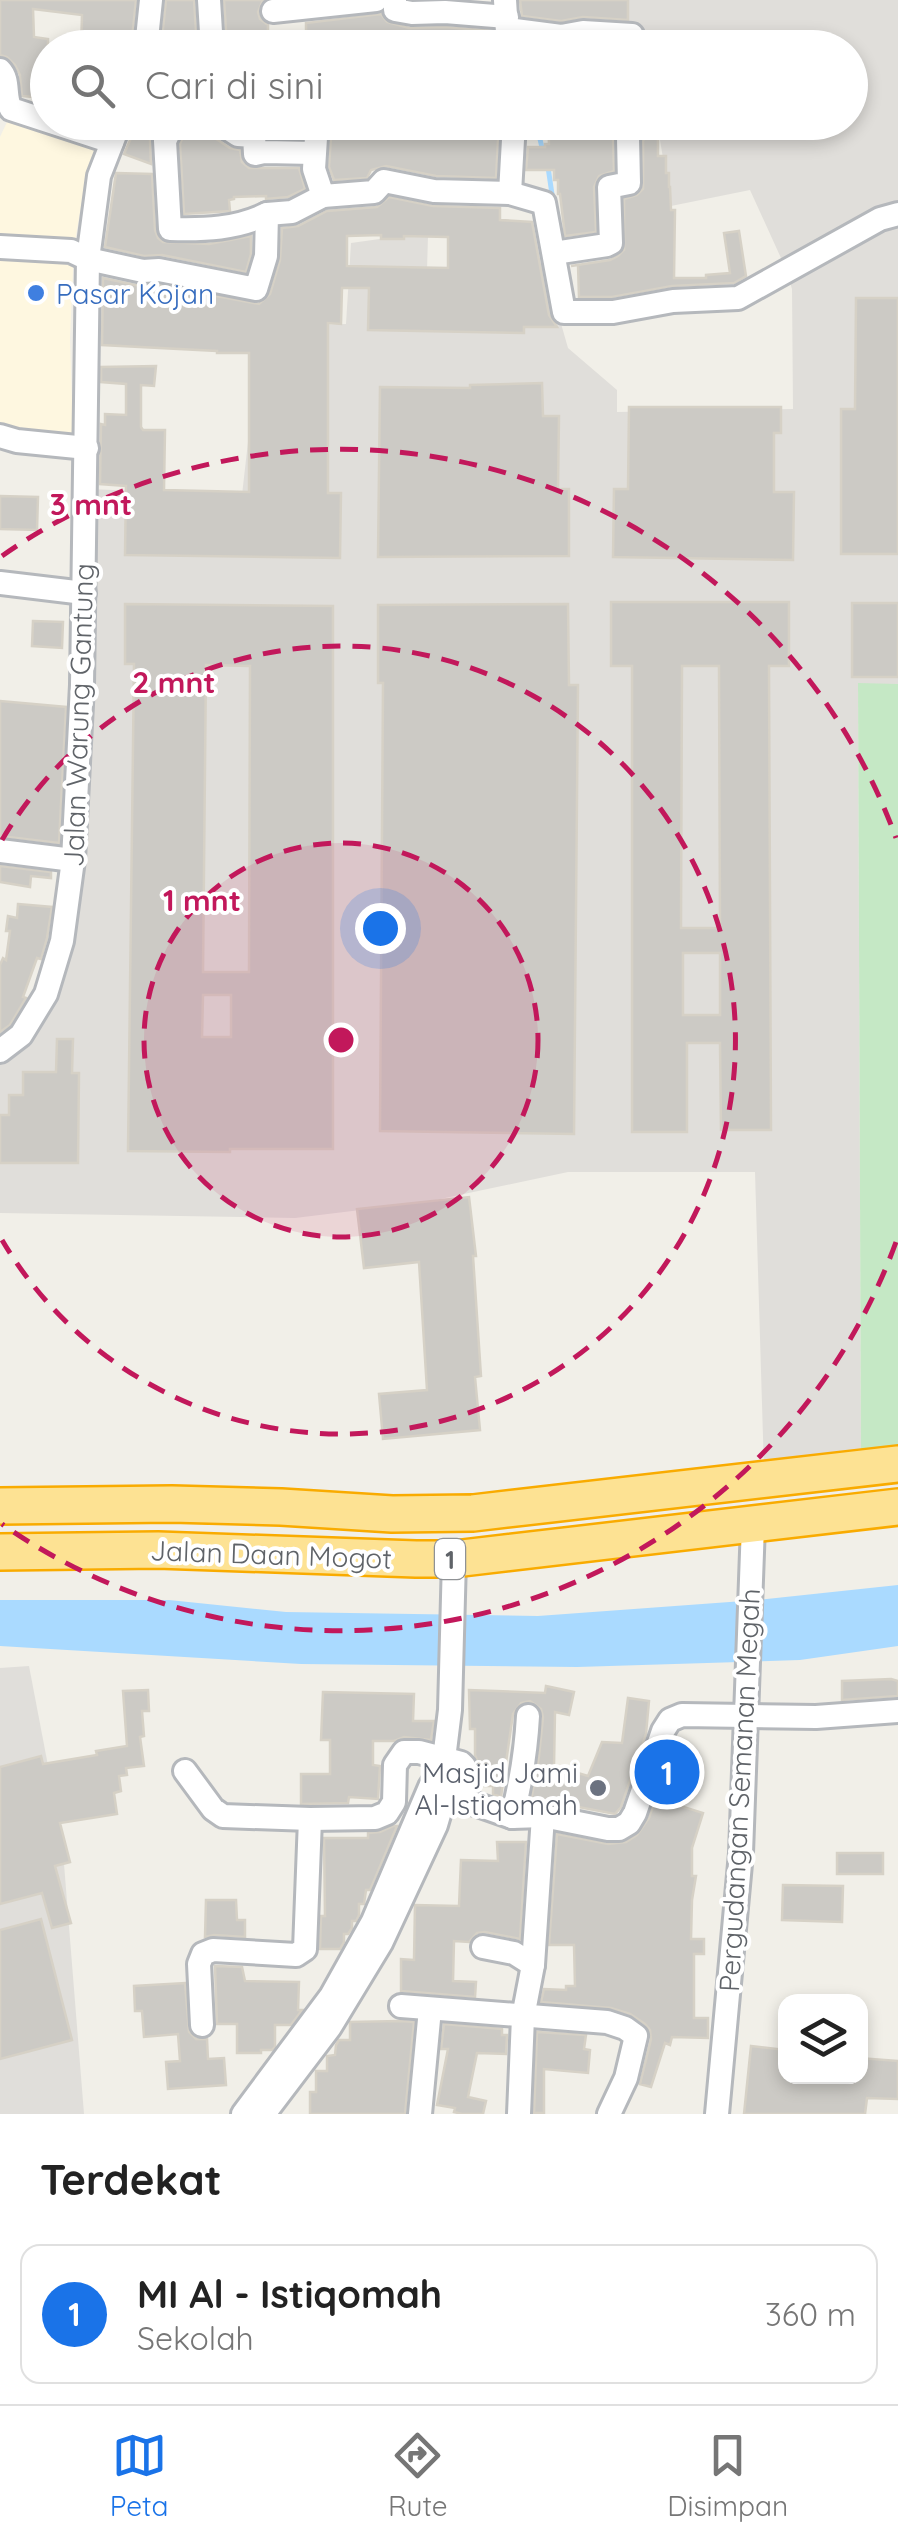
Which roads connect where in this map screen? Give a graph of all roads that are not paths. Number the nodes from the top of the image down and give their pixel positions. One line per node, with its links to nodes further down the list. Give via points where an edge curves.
1 (151, 0): 8 (street)
2 (209, 0): 9 (street)
3 (376, 0): 6 (street)
4 (395, 0): 7 (street, via 395,10)
5 (631, 9): 11 (street)
6 (273, 10)
7 (507, 23): 10 (street)
8 (148, 30)
9 (211, 30)
10 (536, 30)
11 (632, 30)
12 (0, 70): 13 (street, via 11,109)
13 (30, 113)
14 (113, 140): 28 (street, Jalan Warung Gantung, via 99,176)
15 (165, 140): 23 (street, via 170,228 207,230)
16 (254, 140): 20 (street, via 255,154)
17 (315, 140): 20 (street)
18 (513, 140): 21 (street)
19 (628, 140): 27 (street, via 629,183 610,188 611,243)
20 (314, 153): 22 (street)
21 (510, 193): 22 (street, via 434,191 384,180 374,192); 27 (street, via 544,203)
22 (323, 196): 23 (street, via 292,212)
23 (267, 214): 29 (street, via 266,256 256,289)
24 (898, 214): 27 (street, via 738,298 614,312 571,313)
25 (162, 242): 29 (street)
26 (0, 246): 28 (street, via 71,251)
27 (559, 252)
28 (88, 259): 29 (street); 31 (street, Jalan Warung Gantung)
29 (159, 270)
30 (0, 436): 31 (street)
31 (87, 448): 33 (street, Jalan Warung Gantung)
32 (0, 583): 33 (street)
33 (84, 593): 35 (street, Jalan Warung Gantung)
34 (0, 851): 35 (street)
35 (73, 860): 36 (street, Jalan Warung Gantung, via 62,941 46,994 21,1035)
36 (0, 1051)
37 (898, 1464): 41 (highway, Jalan Daan Mogot / 1, via 513,1510)
38 (0, 1506): 39 (highway, Jalan Daan Mogot / 1)
39 (229, 1506): 41 (highway, Jalan Daan Mogot / 1); 43 (highway, via 247,1528)
40 (898, 1507): 42 (highway, Jalan Daan Mogot / 1)
41 (320, 1510): 45 (highway, via 302,1521 300,1532 302,1542)
42 (752, 1536): 46 (highway, Jalan Daan Mogot / 1); 47 (street, Pergudangan Semanan Megah)
43 (228, 1551): 44 (highway, Jalan Daan Mogot / 1); 45 (highway, Jalan Daan Mogot / 1)
44 (0, 1552)
45 (319, 1554): 46 (highway, Jalan Daan Mogot / 1, via 416,1560)
46 (454, 1575): 50 (street)
47 (741, 1710): 48 (street, via 816,1717); 52 (street, via 670,1720 635,1814 620,1829); 67 (street, Pergudangan Semanan Megah, via 742,1853)
48 (898, 1711)
49 (528, 1716): 53 (street)
50 (444, 1762): 53 (street, via 464,1766 464,1800); 54 (street, via 404,1752 394,1765 388,1814); 61 (street, via 446,1791 436,1826 330,2027)
51 (185, 1772): 54 (street, via 223,1816)
52 (544, 1816): 53 (street); 56 (street)
53 (512, 1817)
54 (310, 1820): 60 (street, via 305,1948 296,1955 202,1954)
55 (482, 1948): 56 (street, via 514,1953)
56 (532, 1965): 59 (street)
57 (401, 2006): 58 (street)
58 (430, 2008): 59 (street); 64 (street)
59 (523, 2017): 65 (street); 66 (street, via 607,2022 636,2036)
60 (202, 2025)
61 (298, 2056): 62 (street); 63 (street)
62 (243, 2114)
63 (264, 2114)
64 (420, 2114)
65 (520, 2114)
66 (609, 2114)
67 (717, 2114)

